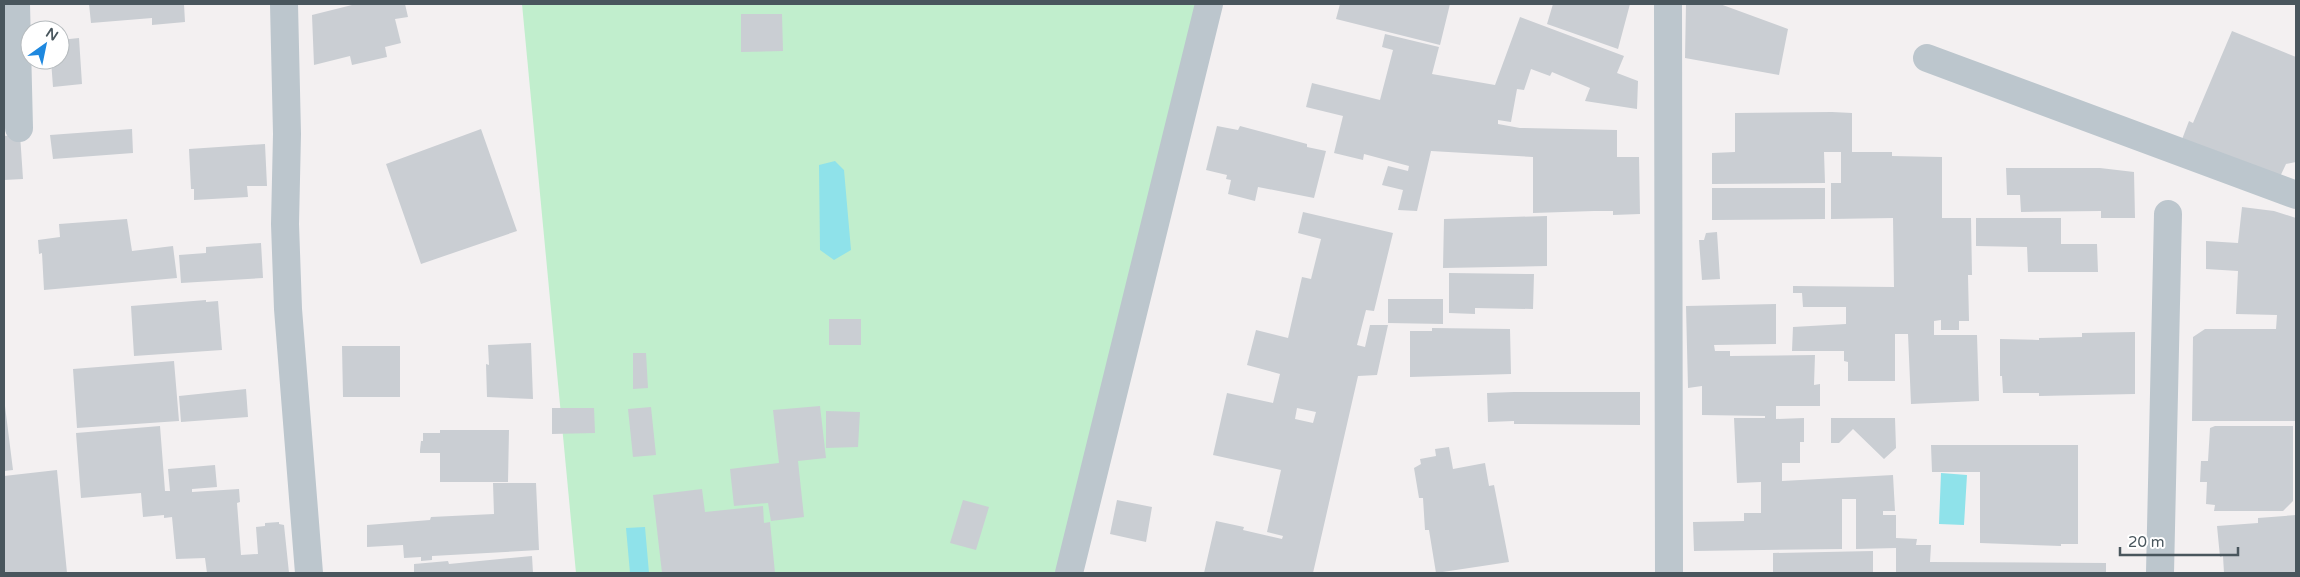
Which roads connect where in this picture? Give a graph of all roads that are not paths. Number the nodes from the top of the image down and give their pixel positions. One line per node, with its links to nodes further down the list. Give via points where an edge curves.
1 (16, 4): 6 (street)
2 (284, 4): 9 (street, via 287,134 284,224)
3 (1209, 4): 10 (street)
4 (1668, 4): 11 (street)
5 (1926, 58): 7 (street)
6 (19, 128)
7 (2296, 195)
8 (2168, 214): 12 (street)
9 (309, 573)
10 (1069, 573)
11 (1669, 573)
12 (2160, 573)

